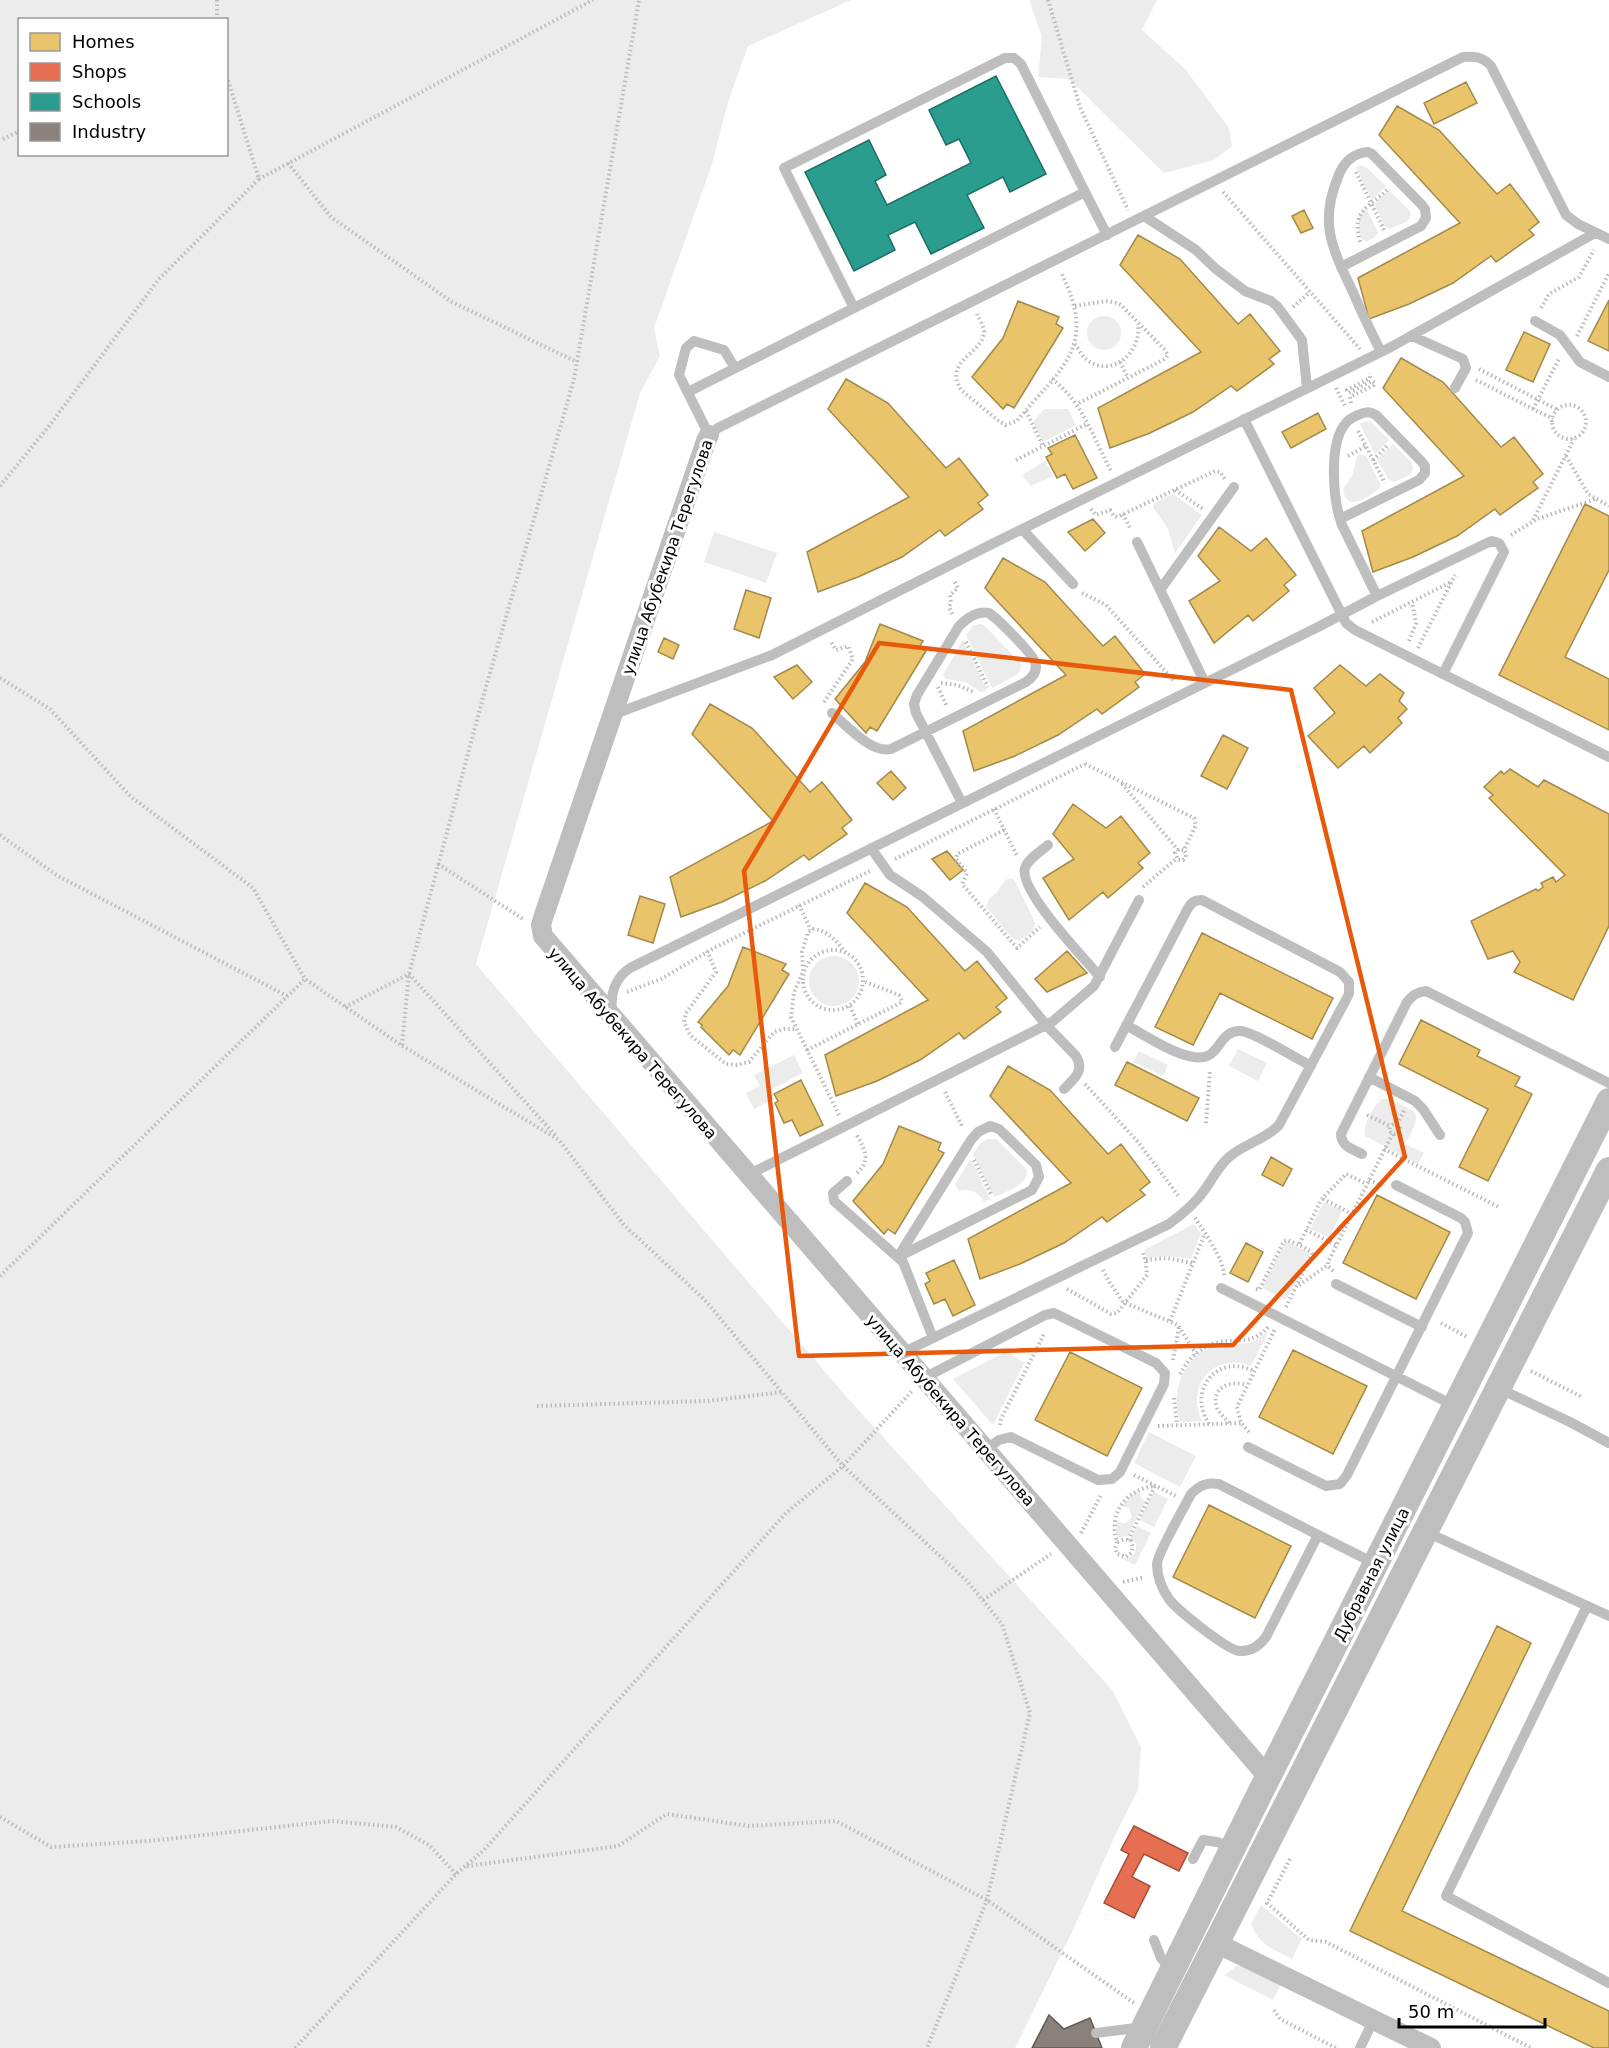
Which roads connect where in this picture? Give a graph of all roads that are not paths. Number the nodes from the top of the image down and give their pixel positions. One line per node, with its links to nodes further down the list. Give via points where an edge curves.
1 (1085, 192): 3 (lane); 6 (lane); 6 (lane, via 1021,64 1009,58 990,64 784,168)
2 (1144, 216): 3 (lane, улица Абубекира Терегулова); 4 (lane, улица Абубекира Терегулова, via 1463,57 1472,56 1491,66 1562,209 1571,220); 12 (lane, via 1196,250 1245,291 1274,303 1302,340)
3 (1107, 235): 16 (lane, улица Абубекира Терегулова)
4 (1602, 236): 8 (lane)
5 (1341, 267): 5 (lane, via 1332,249 1328,218 1334,186 1349,159 1363,152 1371,153 1422,205 1426,218 1420,226); 9 (lane)
6 (854, 308): 10 (lane)
7 (1535, 321): 11 (lane, via 1560,334 1580,362)
8 (1412, 336): 9 (lane); 13 (lane, via 1460,356 1464,368)
9 (1381, 352): 12 (lane)
10 (735, 368): 14 (lane); 14 (lane, via 724,350 692,342 686,348 679,372)
11 (1609, 377)
12 (1307, 388): 15 (lane)
13 (1455, 388)
14 (688, 392): 16 (lane)
15 (1244, 420): 19 (lane); 24 (lane)
16 (709, 435): 28 (street, улица Абубекира Терегулова)
17 (1233, 489): 22 (lane)
18 (1340, 519): 18 (lane, via 1423,477 1425,466 1376,415 1366,412 1352,418 1340,433 1334,494); 23 (lane)
19 (1022, 529): 21 (lane); 28 (lane, via 766,658)
20 (1137, 542): 22 (lane)
21 (1073, 584)
22 (1160, 590): 26 (lane)
23 (1377, 596): 24 (lane); 25 (lane, via 1466,552 1492,541 1499,543 1504,552)
24 (1341, 614): 25 (lane, via 1356,630); 26 (lane)
25 (1443, 674): 30 (lane)
26 (1205, 683): 31 (lane)
27 (832, 713): 29 (lane, via 880,750 891,749)
28 (612, 715): 36 (street, улица Абубекира Терегулова, via 544,915 542,932 548,944)
29 (926, 732): 29 (lane, via 915,709 915,699 959,626 979,612 989,613 1035,661 1032,678); 31 (lane)
30 (1609, 757)
31 (962, 803): 33 (lane)
32 (1048, 845): 35 (lane, via 1025,866 1025,873 1038,904)
33 (871, 848): 36 (lane, via 630,968 616,983); 38 (lane, via 890,875 923,897 987,952)
34 (1139, 900): 35 (lane)
35 (1100, 976): 38 (lane, via 1094,986)
36 (612, 1010): 48 (street, улица Абубекира Терегулова)
37 (1126, 1025): 39 (lane); 40 (lane, via 1194,1059 1211,1055 1226,1036 1247,1032); 40 (lane, via 1187,910 1193,902 1202,900 1347,977 1349,994)
38 (1047, 1026): 43 (lane, via 1080,1062 1077,1076); 48 (lane)
39 (1115, 1047)
40 (1311, 1066): 55 (lane, via 1279,1125 1226,1159 1188,1210 1169,1224)
41 (1369, 1077): 42 (lane, via 1407,1002 1426,991); 45 (lane, via 1415,1101); 46 (lane, via 1341,1137 1345,1145)
42 (1609, 1083)
43 (1064, 1089)
44 (1609, 1101): 60 (street, Дубравная улица)
45 (1440, 1136)
46 (1362, 1154)
47 (1609, 1170): 59 (street, Дубравная улица)
48 (748, 1175): 56 (street, улица Абубекира Терегулова)
49 (847, 1181): 51 (lane, via 833,1193 834,1201)
50 (1396, 1185): 54 (lane, via 1461,1218 1468,1228)
51 (898, 1257): 51 (lane, via 1032,1190 1038,1181 1037,1168 996,1127 983,1129 968,1144); 55 (lane)
52 (1336, 1284): 54 (lane)
53 (1221, 1288): 57 (lane)
54 (1422, 1327): 57 (lane)
55 (933, 1338): 56 (lane)
56 (902, 1353): 58 (street, улица Абубекира Терегулова)
57 (1397, 1377): 60 (lane); 62 (lane, via 1340,1484 1326,1486)
58 (924, 1378): 63 (street, улица Абубекира Терегулова); 63 (lane, via 1054,1313 1156,1363 1165,1373 1164,1384 1122,1468 1108,1480 1098,1480 1015,1438 1003,1438)
59 (1498, 1388): 61 (lane); 64 (street, Дубравная улица)
60 (1455, 1406): 66 (street, Дубравная улица)
61 (1609, 1443)
62 (1248, 1447)
63 (985, 1450): 71 (street, улица Абубекира Терегулова)
64 (1424, 1532): 67 (lane); 70 (street, Дубравная улица)
65 (1318, 1534): 65 (lane, via 1219,1484 1204,1484 1187,1501 1157,1562 1158,1575 1175,1606 1221,1642 1238,1651 1248,1650 1266,1637); 66 (lane)
66 (1376, 1564): 68 (street, Дубравная улица)
67 (1587, 1606): 69 (lane); 78 (lane, via 1446,1896)
68 (1354, 1607): 70 (street); 71 (street, Дубравная улица)
69 (1609, 1616)
70 (1379, 1621): 76 (street, Дубравная улица)
71 (1268, 1777): 72 (street, Дубравная улица)
72 (1234, 1848): 73 (lane, via 1203,1840); 74 (street, Дубравная улица)
73 (1193, 1858)
74 (1192, 1931): 76 (street); 77 (street, Дубравная улица)
75 (1154, 1940): 77 (lane, via 1161,1958)
76 (1215, 1942): 79 (street); 82 (street, Дубравная улица)
77 (1173, 1970): 80 (street, Дубравная улица)
78 (1609, 1983)
79 (1374, 2019): 83 (lane); 84 (street)
80 (1143, 2030): 81 (lane)
81 (1096, 2033)
82 (1163, 2048)
83 (1360, 2048)
84 (1431, 2048)

